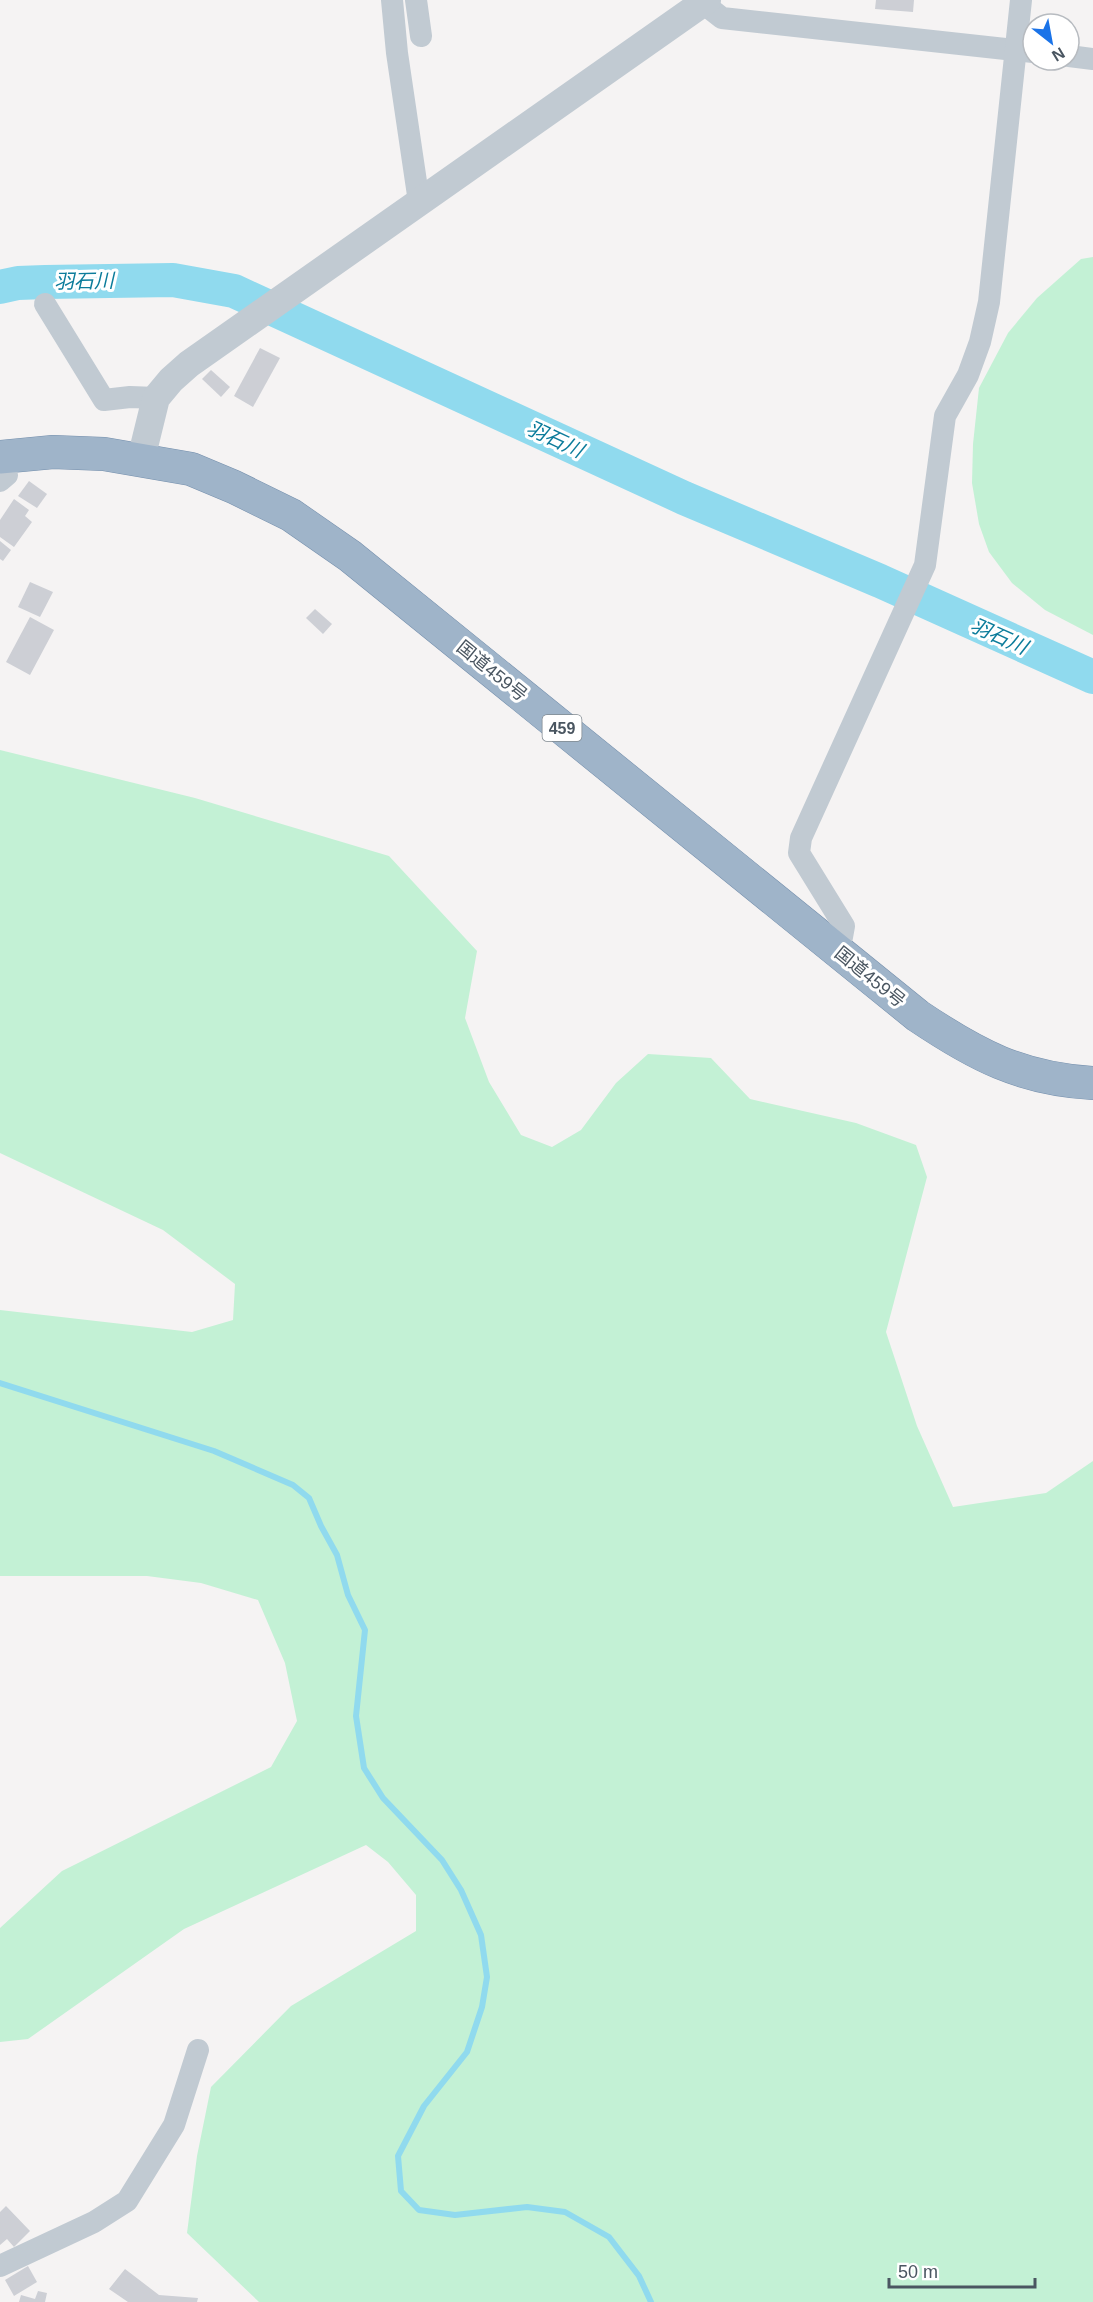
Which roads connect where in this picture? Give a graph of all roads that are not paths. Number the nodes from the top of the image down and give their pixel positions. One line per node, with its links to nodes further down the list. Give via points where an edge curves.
1 (392, 0): 7 (street)
2 (416, 0): 4 (street)
3 (703, 1): 5 (street, via 722,18); 7 (street)
4 (421, 36)
5 (1021, 51)
6 (1021, 72): 12 (street, via 989,302 968,375 945,416 925,565 801,838 799,853 844,926)
7 (419, 202): 9 (street, via 189,364)
8 (45, 304): 9 (street, via 104,400)
9 (156, 398): 10 (street)
10 (141, 459): 11 (highway, 国道459号 / 459, via 53,452); 12 (highway, 国道459号 / 459, via 191,469 234,487 291,515 350,556)
11 (2, 471)
12 (836, 949): 13 (highway, 国道459号 / 459, via 918,1016 988,1059 1035,1075)
13 (1093, 1083)
14 (198, 2050): 15 (street, via 174,2125 127,2201 84,2227)
15 (0, 2266)

